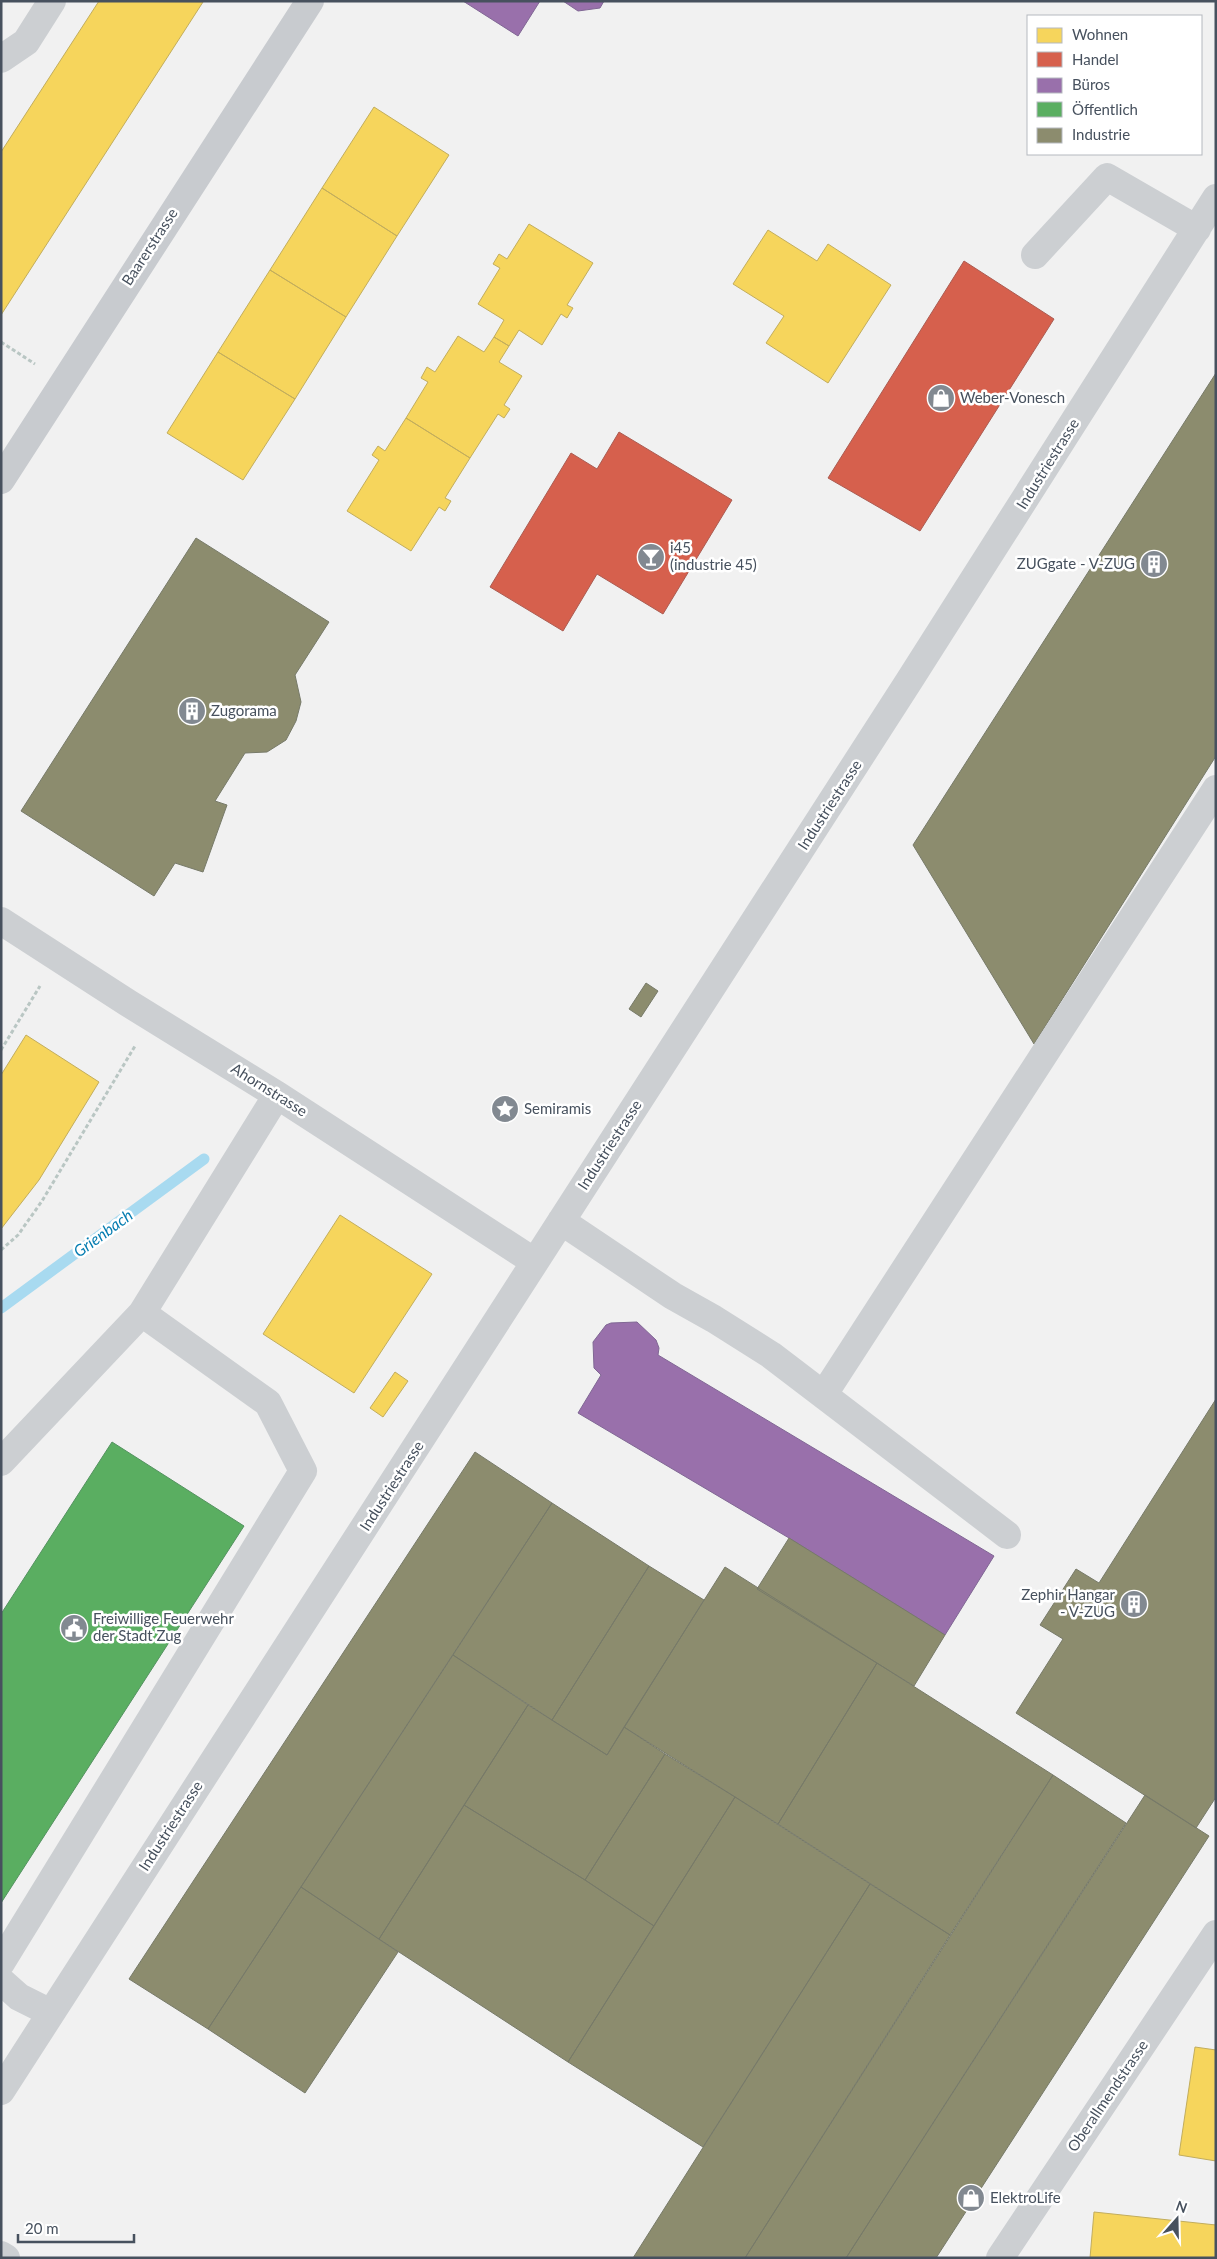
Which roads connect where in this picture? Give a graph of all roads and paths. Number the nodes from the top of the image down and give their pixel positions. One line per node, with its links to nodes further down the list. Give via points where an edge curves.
1 (52, 1): 3 (street, via 26,42)
2 (305, 8): 9 (main road, Baarerstrasse)
3 (1, 59)
4 (1216, 198): 5 (street, Industriestrasse)
5 (1197, 229): 6 (street, via 1107,177); 16 (street, Industriestrasse)
6 (1035, 255)
7 (1, 342): 8 (path)
8 (24, 357)
9 (1, 480)
10 (1216, 789): 20 (street)
11 (1, 921): 12 (street, Ahornstrasse)
12 (57, 957): 13 (street, Ahornstrasse); 14 (path)
13 (153, 1018): 15 (street, Ahornstrasse); 17 (path, via 42,1201 18,1234)
14 (1, 1050)
15 (277, 1095): 18 (street, Ahornstrasse); 19 (street)
16 (561, 1221): 18 (street, Industriestrasse); 20 (street, via 673,1296 771,1355)
17 (1, 1250)
18 (535, 1262): 27 (street, Industriestrasse)
19 (142, 1313): 21 (street); 24 (street, via 268,1403 303,1471)
20 (824, 1394): 22 (street)
21 (1, 1462)
22 (1007, 1535)
23 (1216, 1934): 25 (street, Oberallmendstrasse)
24 (1, 1962)
25 (1206, 1968): 31 (street, Oberallmendstrasse)
26 (1, 1981): 27 (street, via 19,1997)
27 (50, 2014): 28 (street, Industriestrasse)
28 (1, 2091)
29 (1, 2255): 30 (street)
30 (6, 2258)
31 (1000, 2258)

